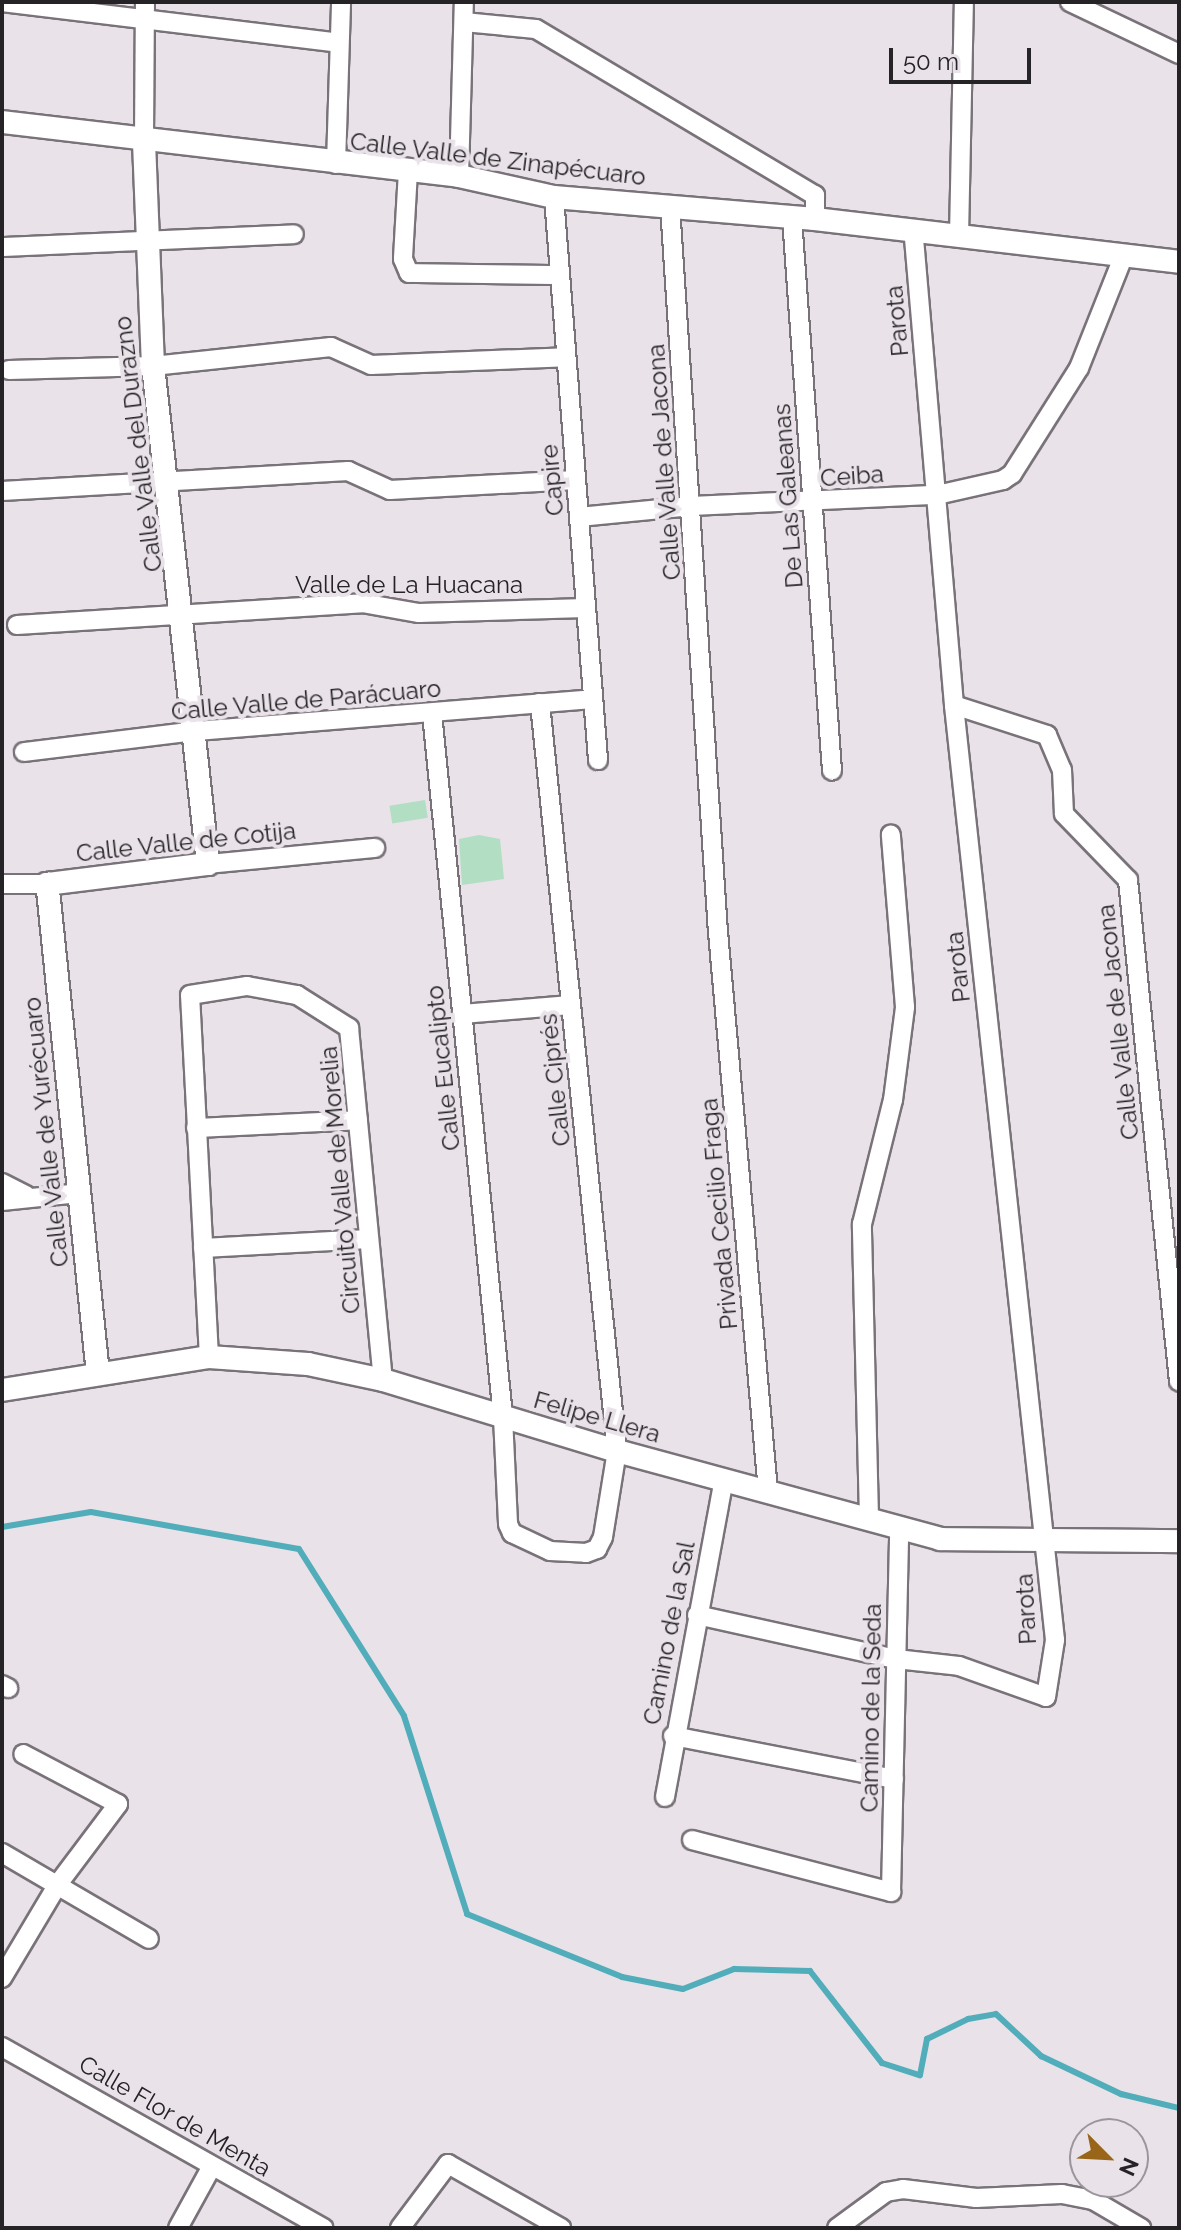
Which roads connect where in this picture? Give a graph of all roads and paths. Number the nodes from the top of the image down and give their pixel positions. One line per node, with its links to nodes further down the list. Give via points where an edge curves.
1 (2, 2): 6 (street)
2 (341, 2): 8 (street)
3 (464, 2): 7 (street)
4 (964, 2): 21 (street)
5 (1070, 2): 9 (street)
6 (144, 10): 8 (street); 11 (street, Calle Valle del Durazno)
7 (464, 22): 14 (street); 18 (street, via 536,29 815,195)
8 (339, 43): 12 (street)
9 (1179, 54)
10 (2, 122): 11 (street, Calle Valle de Zinapécuaro)
11 (144, 139): 12 (street, Calle Valle de Zinapécuaro); 22 (street, Calle Valle del Durazno)
12 (336, 164): 13 (street, Calle Valle de Zinapécuaro)
13 (408, 171): 14 (street, Calle Valle de Zinapécuaro); 26 (street, via 403,259 409,273)
14 (459, 176): 15 (street, Calle Valle de Zinapécuaro)
15 (554, 197): 16 (street, Calle Valle de Zinapécuaro); 26 (street, Capire)
16 (670, 206): 17 (street, Calle Valle de Zinapécuaro); 35 (street, Calle Valle de Jacona)
17 (792, 218): 18 (street, Calle Valle de Zinapécuaro); 34 (street, De Las Galeanas)
18 (815, 219): 19 (street, Calle Valle de Zinapécuaro)
19 (913, 230): 21 (street, Calle Valle de Zinapécuaro); 33 (street, Parota)
20 (294, 234): 22 (street)
21 (959, 236): 24 (street, Calle Valle de Zinapécuaro)
22 (144, 238): 23 (street); 28 (street, Calle Valle del Durazno)
23 (2, 247)
24 (1124, 255): 25 (street, Calle Valle de Zinapécuaro); 33 (street, Ceiba, via 1079,368 1012,474)
25 (1179, 262)
26 (560, 275): 27 (street, Capire)
27 (566, 357): 28 (street, via 371,365 331,347); 30 (street, Capire)
28 (153, 366): 29 (street); 31 (street, Calle Valle del Durazno)
29 (9, 370)
30 (576, 480): 31 (street, via 390,490 348,471); 36 (street, Capire)
31 (169, 484): 32 (street); 38 (street, Calle Valle del Durazno)
32 (2, 491)
33 (937, 495): 34 (street, Ceiba); 42 (street, Parota)
34 (813, 503): 35 (street, Ceiba); 47 (street, De Las Galeanas)
35 (691, 506): 36 (street, Ceiba); 53 (street, Calle Valle de Jacona)
36 (579, 517): 37 (street, Capire)
37 (586, 608): 38 (street, Valle de La Huacana, via 419,613 362,603); 40 (street, Capire)
38 (184, 614): 39 (street, Valle de La Huacana); 44 (street, Calle Valle del Durazno)
39 (17, 625)
40 (593, 699): 41 (street, Calle Valle de Parácuaro); 46 (street, Capire)
41 (540, 703): 43 (street, Calle Valle de Parácuaro); 54 (street, Calle Ciprés)
42 (954, 705): 67 (street, Calle Valle de Jacona, via 1047,735 1062,770 1064,814 1128,880); 76 (street, Parota)
43 (432, 714): 44 (street, Calle Valle de Parácuaro); 55 (street, Calle Eucalipto)
44 (196, 731): 45 (street, Calle Valle de Parácuaro); 50 (street, Calle Valle del Durazno)
45 (24, 752)
46 (598, 760)
47 (832, 771)
48 (891, 835): 73 (street, via 905,1007 893,1100 862,1224)
49 (375, 848): 50 (street, Calle Valle de Cotija)
50 (208, 864): 52 (street, Calle Valle de Cotija)
51 (2, 884): 52 (street, Calle Valle de Cotija)
52 (47, 884): 59 (street, Calle Valle de Yurécuaro)
53 (718, 932): 72 (street, Privada Cecilio Fraga)
54 (571, 1005): 55 (street); 70 (street, Calle Ciprés)
55 (462, 1014): 69 (street, Calle Eucalipto)
56 (358, 1120): 57 (street); 57 (street, Circuito Valle de Morelia, via 349,1028 297,995 247,986 190,995); 62 (street, Circuito Valle de Morelia)
57 (196, 1128): 63 (street, Circuito Valle de Morelia)
58 (2, 1183): 60 (street)
59 (79, 1193): 60 (street); 65 (street, Calle Valle de Yurécuaro)
60 (26, 1195): 61 (street)
61 (2, 1201)
62 (369, 1239): 63 (street); 66 (street, Circuito Valle de Morelia)
63 (203, 1248): 64 (street, Circuito Valle de Morelia)
64 (209, 1357): 65 (street, Felipe Llera); 66 (street, Felipe Llera, via 308,1364)
65 (98, 1374): 68 (street, Felipe Llera)
66 (383, 1380): 69 (street, Felipe Llera)
67 (1179, 1381)
68 (2, 1390)
69 (503, 1417): 70 (street, Felipe Llera); 70 (street, Calle Ciprés, via 508,1524 512,1533 550,1551 597,1549)
70 (617, 1451): 71 (street, Felipe Llera)
71 (724, 1479): 72 (street, Felipe Llera); 77 (street, Camino de la Sal)
72 (768, 1491): 73 (street, Felipe Llera)
73 (869, 1518): 74 (street, Felipe Llera)
74 (899, 1526): 76 (street, Felipe Llera, via 940,1539); 78 (street, Camino de la Seda)
75 (1179, 1541): 76 (street, Felipe Llera)
76 (1046, 1543): 78 (street, Parota, via 1055,1640 1046,1697 959,1666)
77 (697, 1615): 78 (street); 79 (street, Camino de la Sal)
78 (896, 1659): 81 (street, Camino de la Seda)
79 (673, 1736): 81 (street); 82 (street, Camino de la Sal)
80 (23, 1754): 85 (street, via 118,1804)
81 (894, 1779): 83 (street, Camino de la Seda, via 891,1892)
82 (665, 1797)
83 (692, 1840)
84 (2, 1853): 85 (street)
85 (58, 1884): 86 (street); 87 (street)
86 (149, 1939)
87 (2, 1978)
88 (2, 2047): 89 (street, Calle Flor de Menta)
89 (211, 2168): 90 (street); 91 (street, Calle Flor de Menta)
90 (178, 2228)
91 (323, 2228)
92 (400, 2228): 93 (street, via 448,2164)
93 (561, 2228)
94 (837, 2228): 95 (street, via 886,2192 903,2189 976,2198 1062,2194 1093,2200)
95 (1141, 2228)

